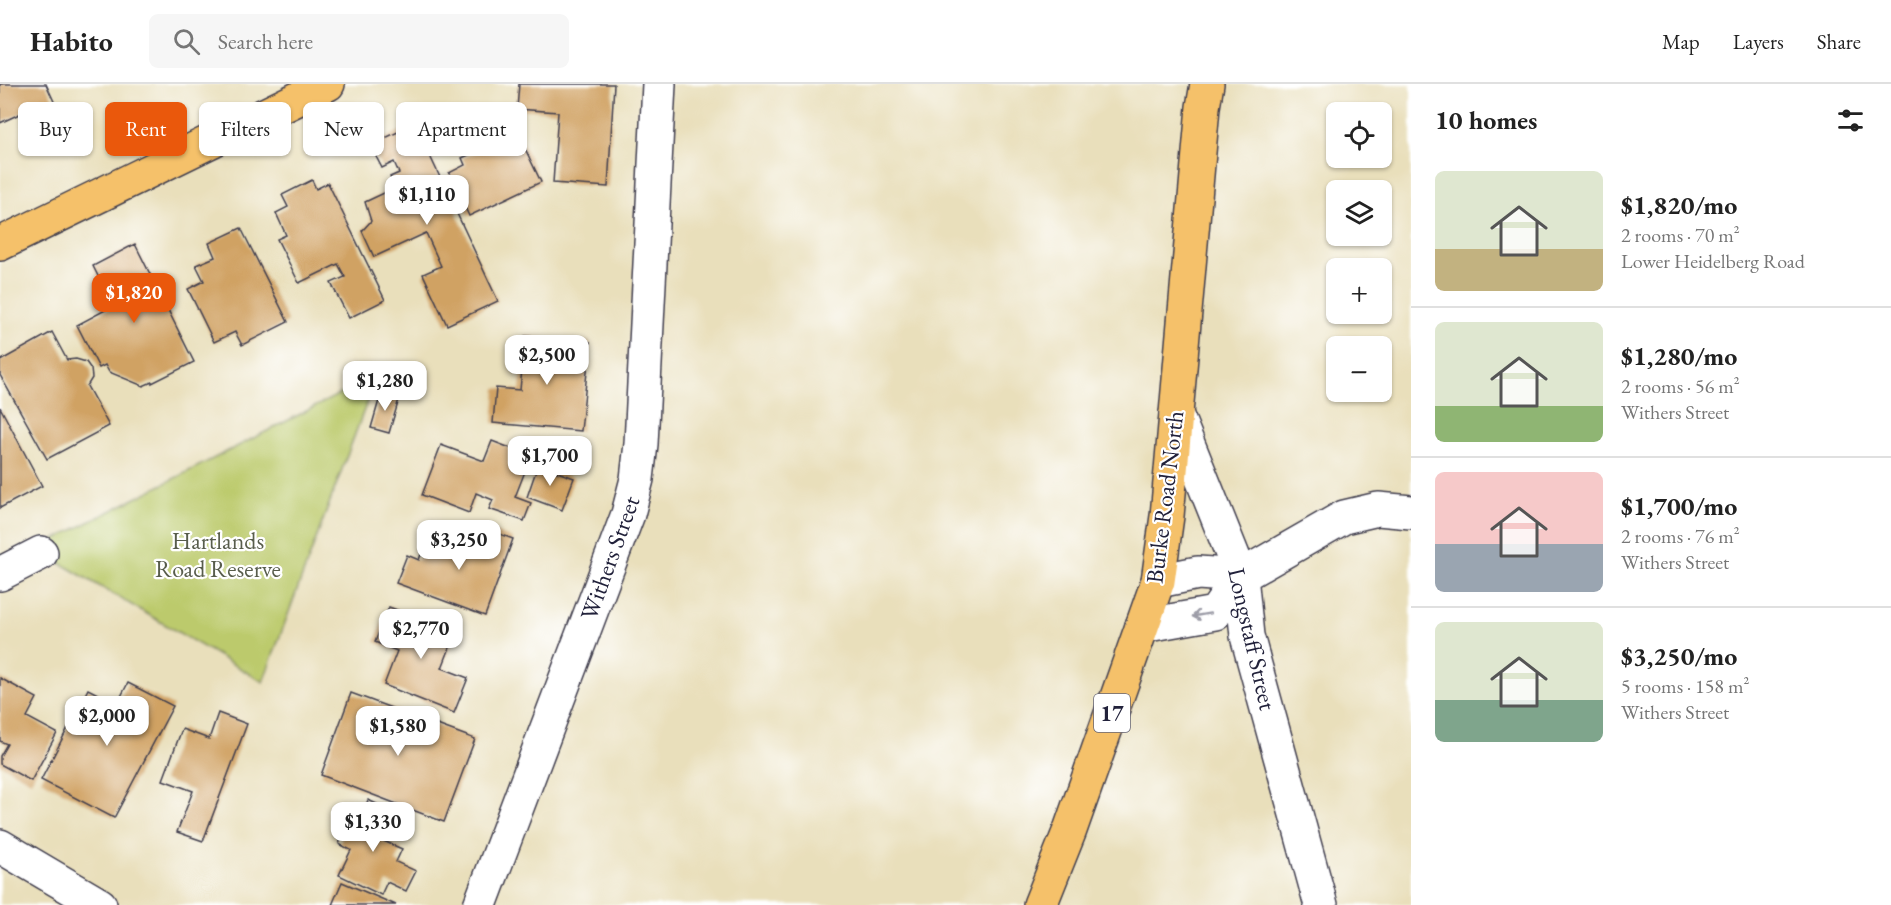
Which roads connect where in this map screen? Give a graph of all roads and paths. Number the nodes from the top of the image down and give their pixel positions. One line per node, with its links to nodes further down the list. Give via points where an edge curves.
1 (328, 84): 4 (main road)
2 (658, 84): 14 (street, Withers Street, via 637,479 628,514)
3 (1204, 92): 5 (main road, Burke Road North / 17)
4 (0, 243)
5 (1176, 414): 9 (street, Longstaff Street); 10 (main road, Burke Road North / 17)
6 (1411, 512): 9 (street, via 1378,509 1344,517)
7 (41, 553): 8 (street)
8 (0, 574)
9 (1241, 576): 10 (street, via 1198,573); 11 (street, one-way to 11, via 1215,613); 16 (street, Longstaff Street, via 1247,636)
10 (1158, 581): 11 (main road, Burke Road North / 17)
11 (1142, 626): 15 (main road, Burke Road North / 17)
12 (0, 846): 13 (street)
13 (100, 905)
14 (480, 905)
15 (1040, 905)
16 (1322, 905)

